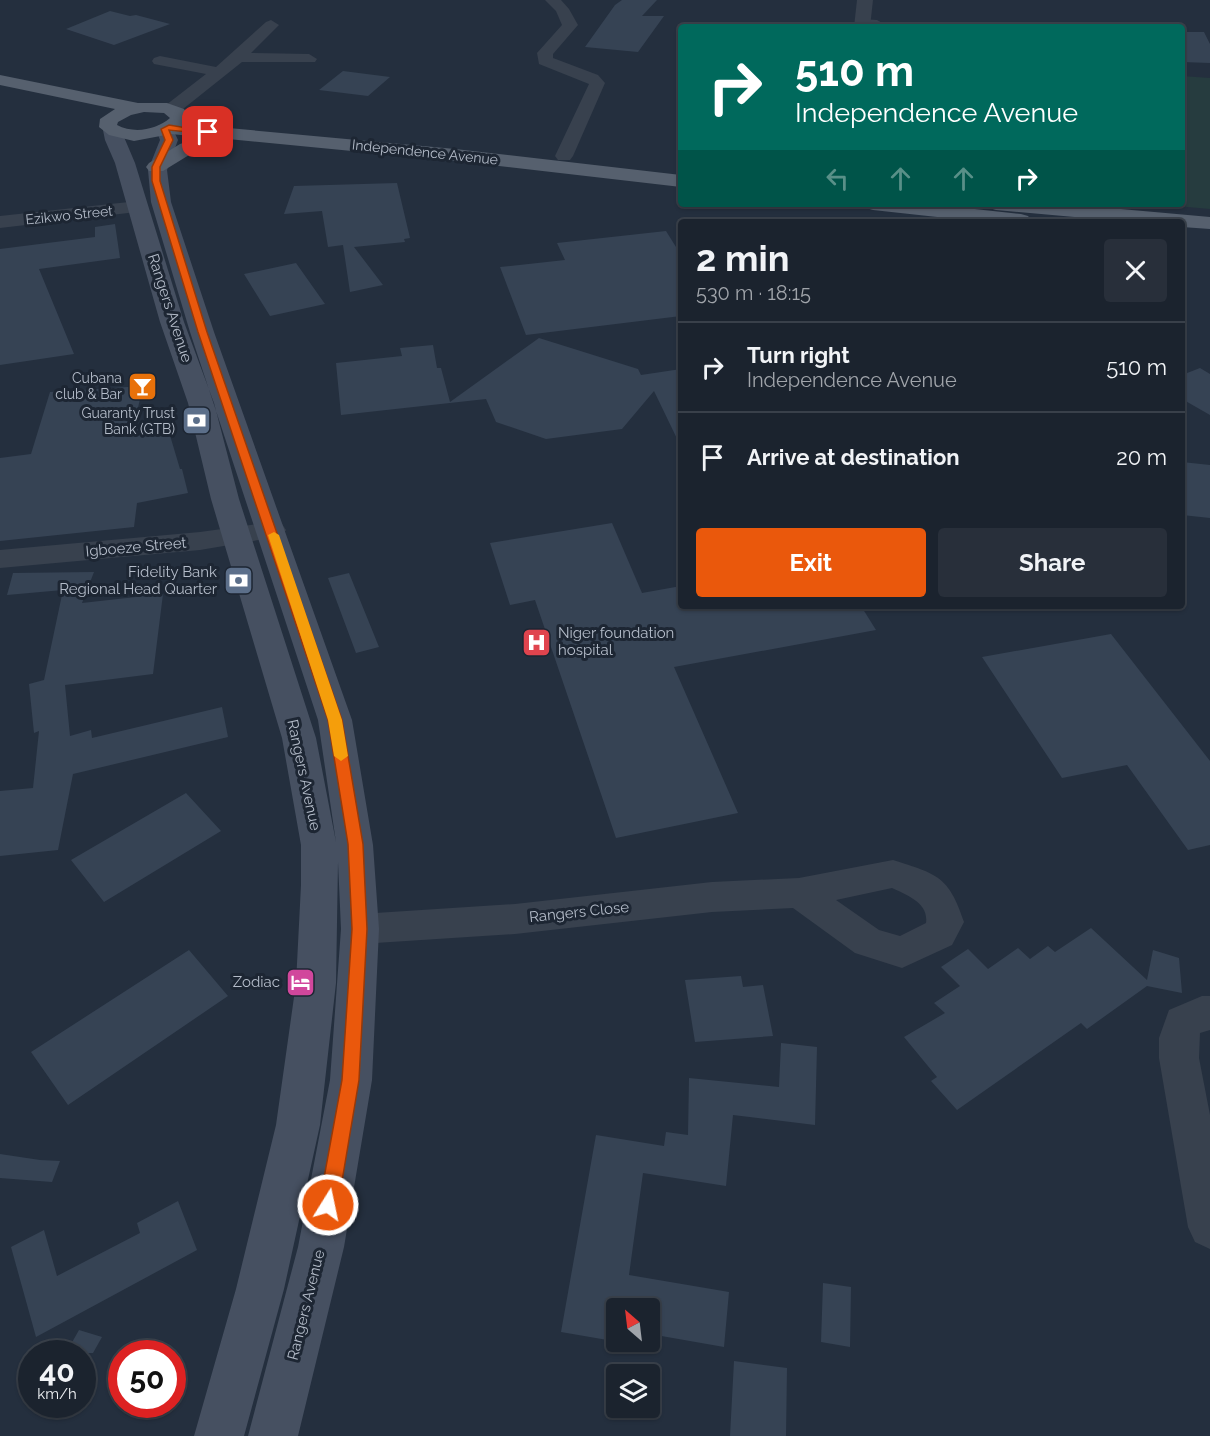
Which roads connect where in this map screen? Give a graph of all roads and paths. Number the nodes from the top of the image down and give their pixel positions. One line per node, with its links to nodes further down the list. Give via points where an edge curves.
1 (552, 0): 17 (street, via 570,25 545,53 545,61 597,83)
2 (866, 0): 4 (street)
3 (879, 0): 5 (street)
4 (870, 24)
5 (870, 24)
6 (271, 25): 7 (street)
7 (238, 57): 8 (street); 10 (street)
8 (309, 59)
9 (160, 61): 10 (street)
10 (219, 72): 14 (street)
11 (0, 80): 13 (main road)
12 (0, 93): 15 (main road, via 53,105)
13 (138, 108): 14 (main road, via 157,107); 15 (main road)
14 (171, 120): 15 (main road, via 130,134); 16 (main road, Independence Avenue); 17 (main road, Independence Avenue); 18 (main road, via 169,140)
15 (97, 121): 21 (main road, Rangers Avenue, via 114,140)
16 (228, 133): 18 (main road, via 187,148); 20 (main road, Independence Avenue)
17 (564, 156): 19 (main road, Independence Avenue)
18 (156, 167): 31 (main road, Rangers Avenue, via 156,181 171,235)
19 (678, 169)
20 (678, 181)
21 (138, 207): 27 (street, Ezikwo Street); 32 (main road, Rangers Avenue, via 201,403)
22 (902, 207): 24 (main road)
23 (1030, 207): 25 (main road)
24 (1020, 219)
25 (1165, 219)
26 (1185, 221): 28 (main road)
27 (0, 222)
28 (1210, 223)
29 (1185, 233): 30 (main road)
30 (1210, 235)
31 (272, 530): 32 (street, Igboeze Street); 35 (main road, Rangers Avenue, via 335,720 356,844)
32 (238, 537): 33 (street, Igboeze Street); 38 (main road, Rangers Avenue, via 303,755 316,825 320,885 316,983 298,1125 260,1289)
33 (0, 559)
34 (799, 893): 35 (street, Rangers Close, via 712,897 515,919)
35 (360, 929): 39 (main road, Rangers Avenue, via 351,1080 321,1247)
36 (1210, 1013): 37 (street, via 1183,1022 1179,1058)
37 (1210, 1227)
38 (219, 1436)
39 (273, 1436)

